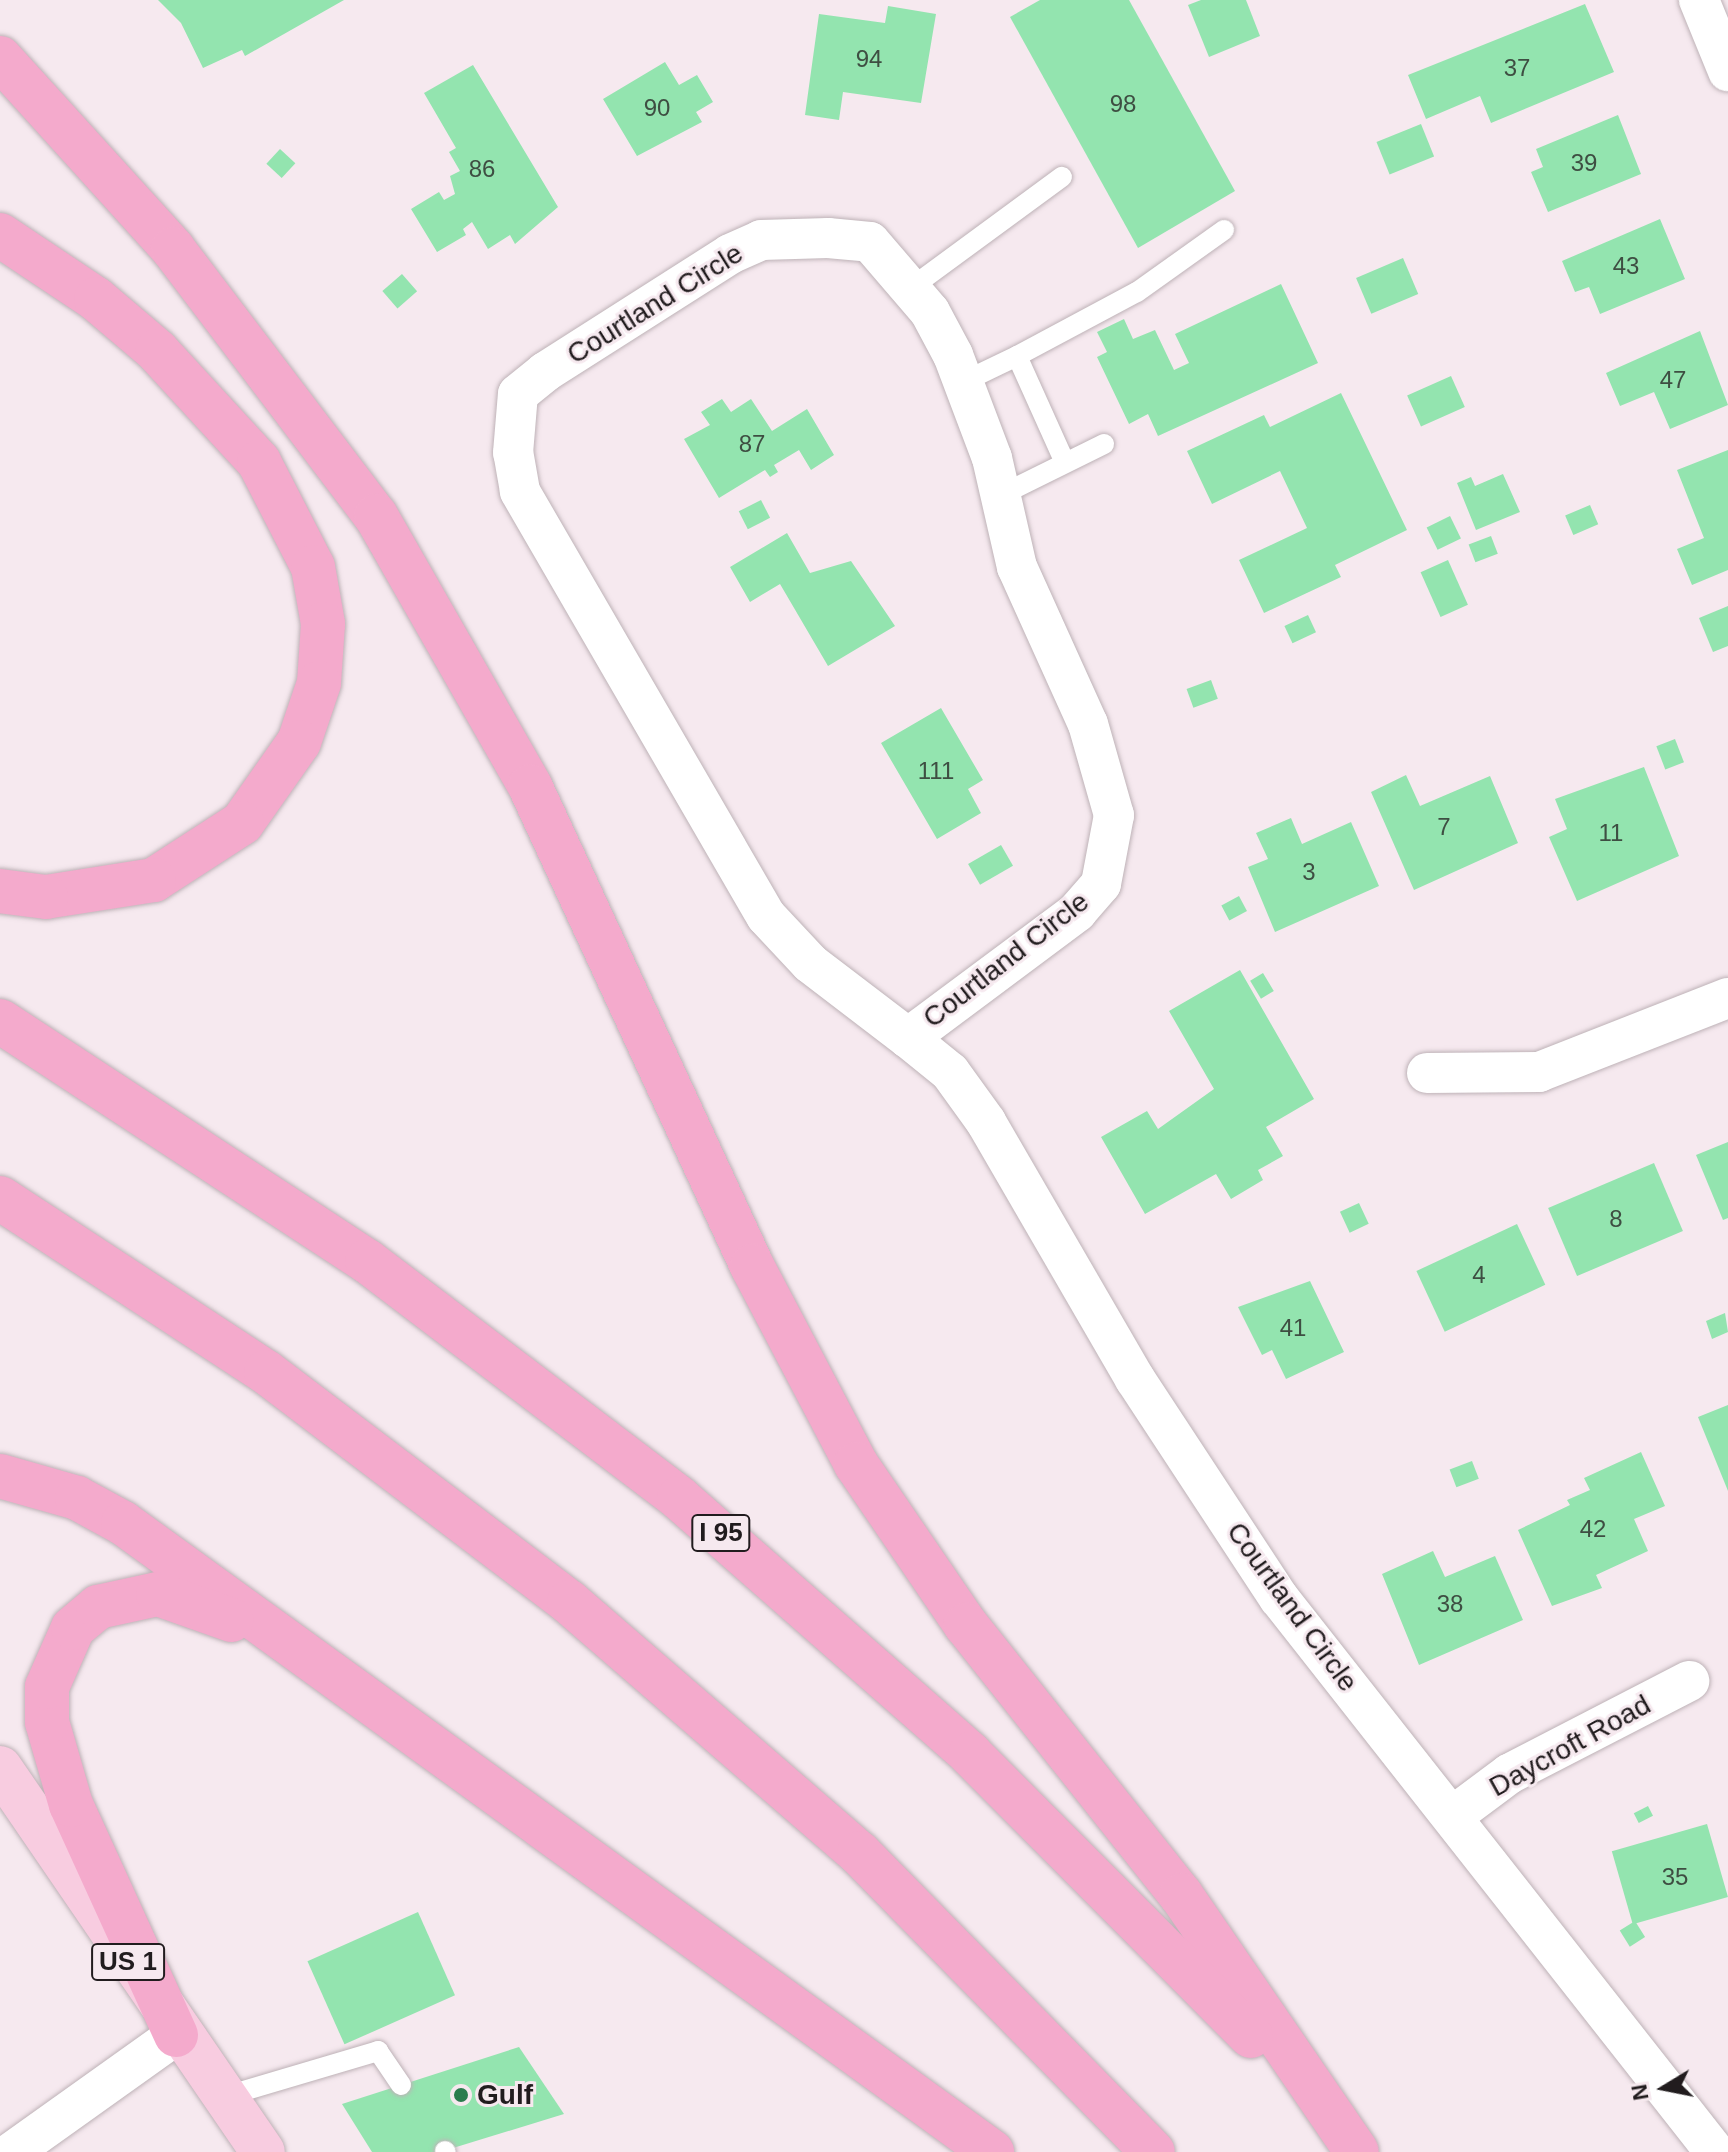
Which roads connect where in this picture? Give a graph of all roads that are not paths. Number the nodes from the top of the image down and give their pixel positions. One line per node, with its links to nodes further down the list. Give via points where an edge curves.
1 (1699, 0): 3 (street)
2 (0, 58): 31 (highway, via 173,249 376,516 530,786 752,1266 856,1464 966,1625 1181,1895)
3 (1728, 71)
4 (1062, 177): 7 (lane)
5 (1224, 230): 8 (lane, via 1137,292)
6 (0, 235): 13 (highway, via 147,342 259,462 313,567 323,624 319,683 299,742 242,823 154,880 46,897)
7 (912, 287): 9 (street, Courtland Circle); 16 (street, Courtland Circle, via 870,242 761,240 545,372 518,394 512,424 520,491 760,906 810,963)
8 (1017, 356): 9 (lane); 11 (lane)
9 (963, 382): 12 (street, Courtland Circle)
10 (1104, 444): 11 (lane)
11 (1065, 463): 12 (lane)
12 (1001, 495): 16 (street, Courtland Circle, via 1017,567 1107,776 1113,849 1101,884 1077,912)
13 (0, 891)
14 (1728, 998): 17 (street, via 1539,1072)
15 (0, 1021): 31 (highway, I 95, via 367,1261 679,1498 827,1623 1110,1889)
16 (908, 1038): 23 (street, Courtland Circle, via 950,1072 986,1122 1127,1365 1279,1598)
17 (1427, 1073)
18 (0, 1198): 30 (highway, via 266,1372 569,1602 859,1853)
19 (0, 1476): 22 (highway, via 77,1498 123,1523)
20 (1689, 1681): 23 (street, Daycroft Road, via 1509,1774)
21 (0, 1768): 24 (main road, US 1)
22 (496, 1792): 24 (highway, via 294,1657 193,1602 132,1595 98,1607 73,1628 54,1660 47,1722 71,1805); 29 (highway)
23 (1454, 1815): 32 (street, Courtland Circle)
24 (176, 2035): 26 (main road, US 1); 27 (street)
25 (401, 2085): 26 (lane, via 378,2051)
26 (223, 2097): 28 (main road, US 1)
27 (12, 2152)
28 (263, 2152)
29 (992, 2152)
30 (1153, 2152)
31 (1355, 2152)
32 (1715, 2152)

